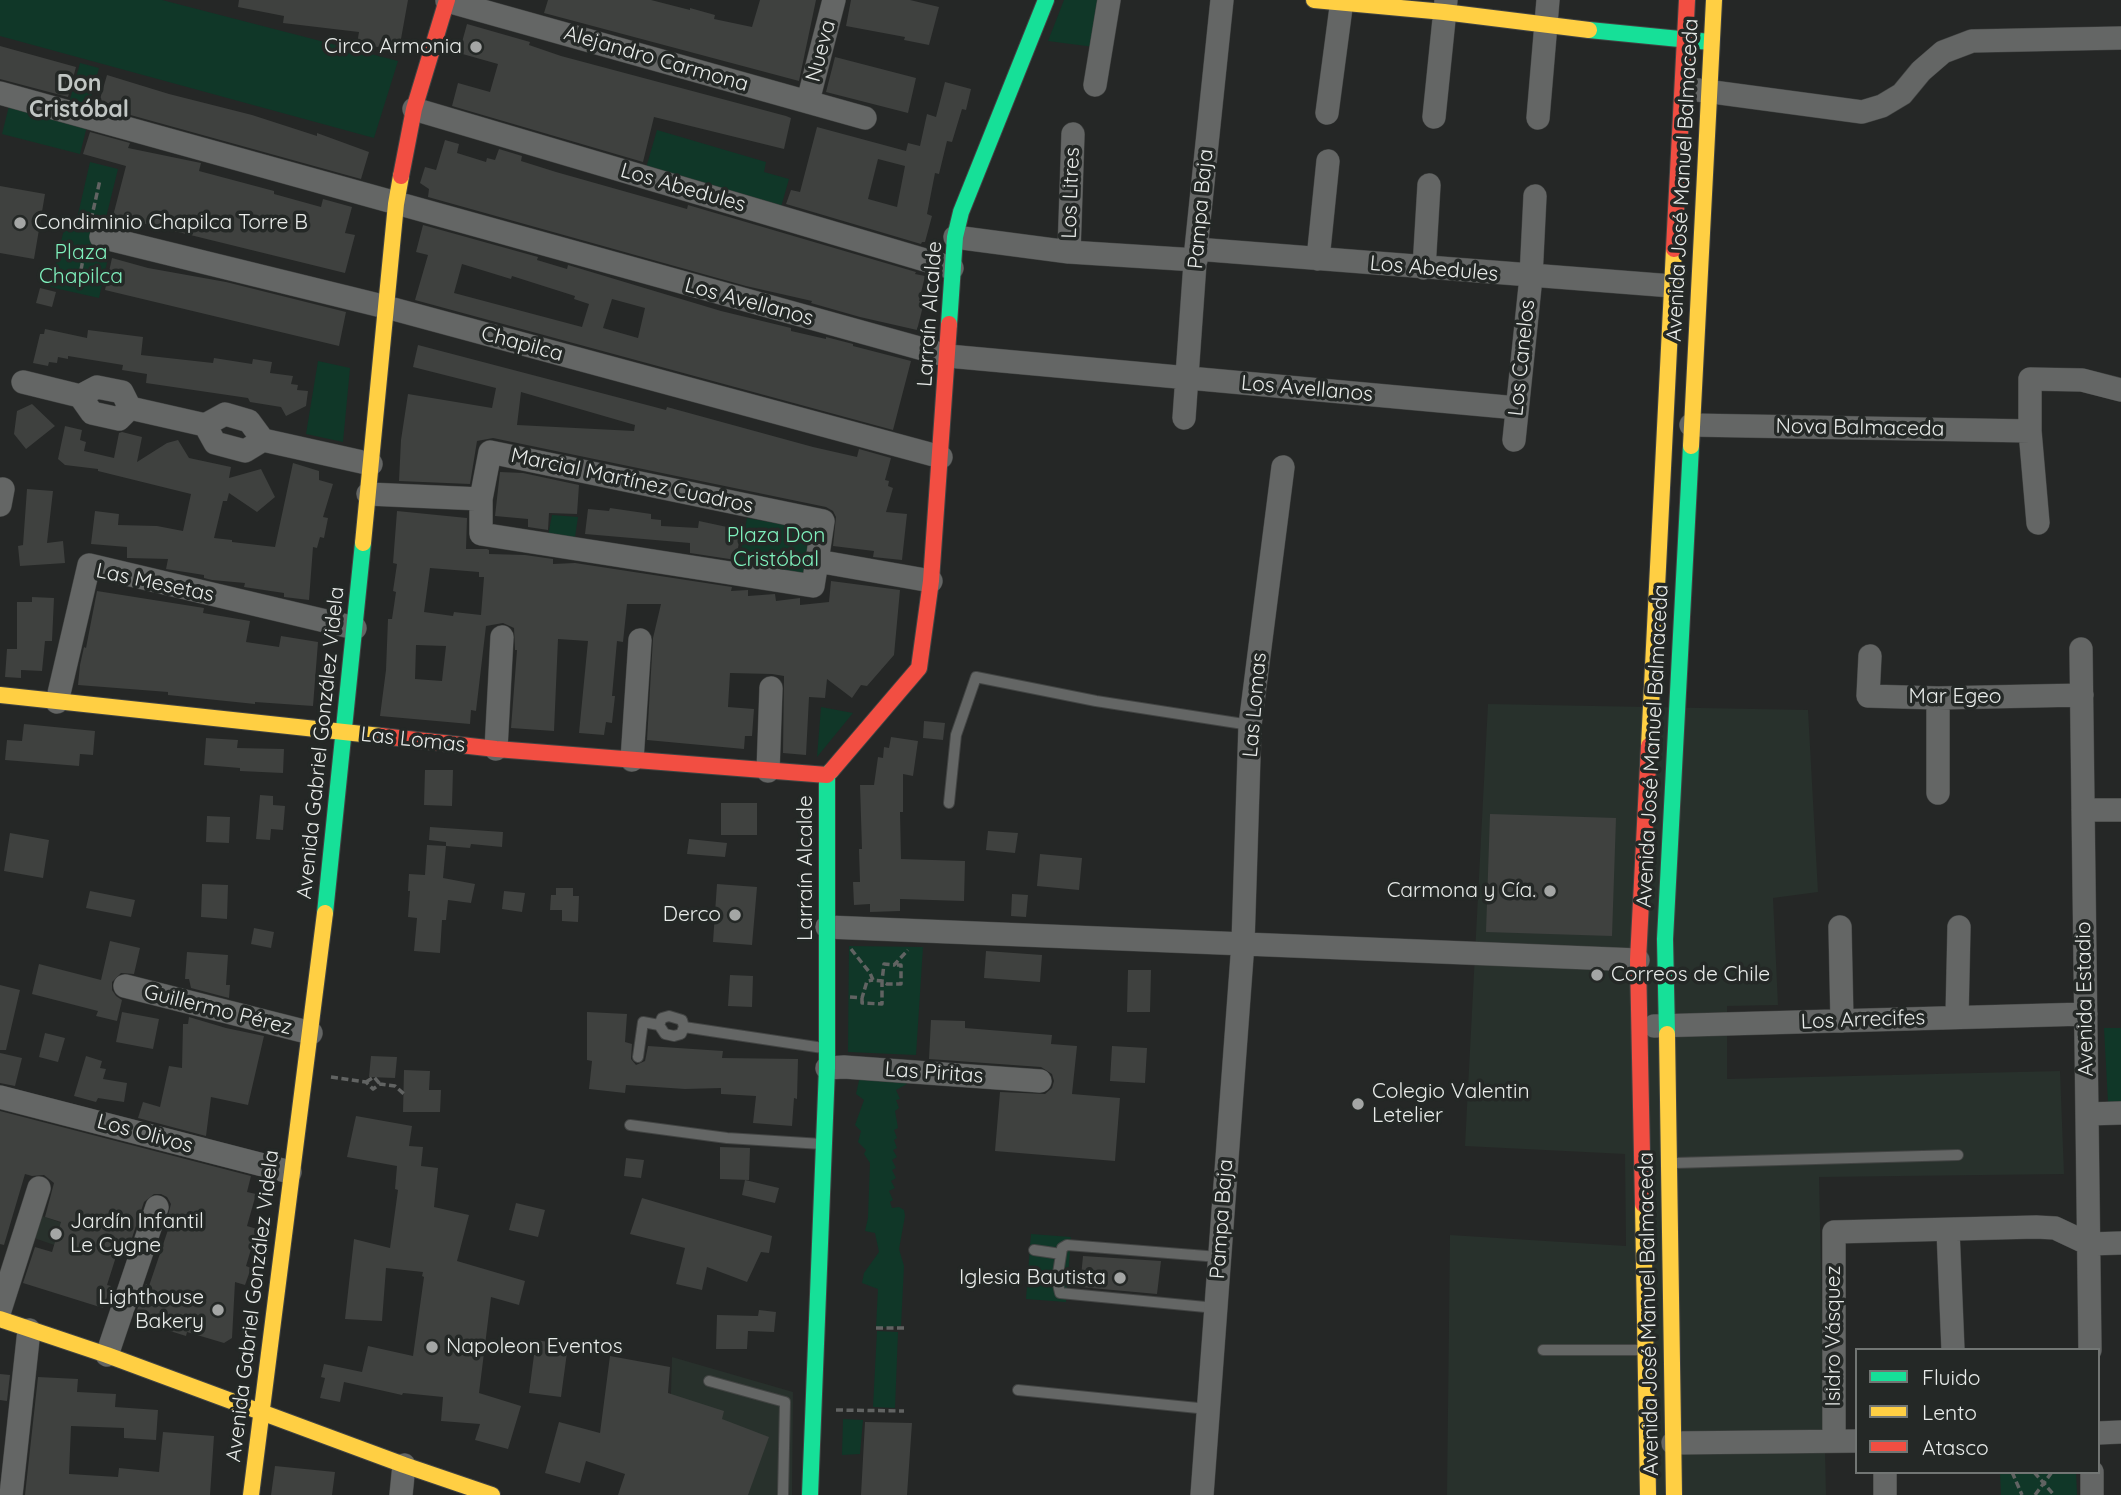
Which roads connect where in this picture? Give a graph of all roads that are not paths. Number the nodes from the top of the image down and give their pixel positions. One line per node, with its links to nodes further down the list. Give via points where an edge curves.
1 (447, 0): 20 (street, Alejandro Carmona); 21 (main road, Avenida Gabriel González Videla)
2 (834, 0): 20 (street, Nueva)
3 (1046, 0): 32 (main road, Larraín Alcalde)
4 (1109, 0): 16 (street)
5 (1223, 0): 34 (street, Pampa Baja)
6 (1314, 0): 10 (main road)
7 (1548, 0): 12 (street)
8 (1688, 0): 14 (main road, Avenida José Manuel Balmaceda)
9 (1714, 0): 15 (main road, Avenida José Manuel Balmaceda)
10 (1342, 2): 11 (main road); 22 (street)
11 (1445, 6): 12 (main road); 23 (street)
12 (1545, 26): 14 (main road); 25 (street)
13 (2121, 38): 18 (street, via 1972,41 1942,52 1902,94 1862,111)
14 (1686, 41): 15 (main road); 17 (main road, Avenida José Manuel Balmaceda)
15 (1712, 42): 18 (main road, Avenida José Manuel Balmaceda)
16 (1095, 85)
17 (1682, 88): 18 (street); 39 (main road, Avenida José Manuel Balmaceda)
18 (1709, 91): 47 (main road, Avenida José Manuel Balmaceda)
19 (0, 93): 30 (street, Los Avellanos)
20 (807, 101): 24 (street, Alejandro Carmona)
21 (414, 109): 30 (main road, Avenida Gabriel González Videla); 36 (street, Los Abedules)
22 (1327, 113)
23 (1434, 117)
24 (865, 118)
25 (1538, 118)
26 (1073, 134): 33 (street, Los Litres)
27 (1328, 161): 35 (street)
28 (1429, 185): 37 (street)
29 (1535, 196): 38 (street, Los Canelos)
30 (396, 204): 40 (main road, Avenida Gabriel González Videla); 41 (street, Los Avellanos)
31 (96, 232): 40 (street, Chapilca)
32 (955, 237): 33 (street, Los Abedules); 36 (main road, Larraín Alcalde)
33 (1069, 252): 34 (street, Los Abedules)
34 (1196, 255): 35 (street, Los Abedules); 42 (street, Pampa Baja)
35 (1318, 259): 37 (street, Los Abedules)
36 (952, 268): 41 (main road, Larraín Alcalde)
37 (1424, 268): 38 (street, Los Abedules)
38 (1531, 277): 39 (street, Los Abedules); 45 (street, Los Canelos)
39 (1672, 286): 82 (main road, Avenida José Manuel Balmaceda)
40 (386, 307): 50 (street, Chapilca); 51 (main road, Avenida Gabriel González Videla)
41 (948, 356): 42 (street, Los Avellanos); 50 (main road, Larraín Alcalde)
42 (1187, 377): 45 (street, Los Avellanos); 46 (street, Pampa Baja)
43 (23, 382): 51 (street, via 80,396 97,387 122,392 130,408 205,425 225,414 249,421 263,440)
44 (2121, 390): 48 (street, via 2082,380 2030,380)
45 (1517, 408): 49 (street, Los Canelos)
46 (1184, 418)
47 (1691, 425): 48 (street, Nova Balmaceda); 87 (main road, Avenida José Manuel Balmaceda, via 1670,815)
48 (2030, 431): 55 (street)
49 (1514, 439)
50 (941, 457): 57 (main road, Larraín Alcalde)
51 (371, 464): 53 (main road, Avenida Gabriel González Videla)
52 (1283, 467): 68 (street, Las Lomas)
53 (368, 494): 54 (street); 58 (main road, Avenida Gabriel González Videla)
54 (481, 499): 56 (street, Marcial Martínez Cuadros, via 481,534 813,586); 56 (street, Marcial Martínez Cuadros, via 490,452 823,521)
55 (2038, 523)
56 (817, 561): 57 (street)
57 (932, 581): 73 (main road, Larraín Alcalde, via 919,668)
58 (355, 628): 67 (street, Las Mesetas, via 89,565); 69 (main road, Avenida Gabriel González Videla)
59 (502, 636): 70 (street)
60 (640, 640): 71 (street)
61 (2081, 649): 65 (street, Avenida Estadio)
62 (1870, 656): 66 (street, Mar Egeo, via 1868,696)
63 (771, 688): 72 (street)
64 (0, 695): 67 (main road, Las Lomas)
65 (2081, 695): 66 (street, Mar Egeo); 76 (street, Avenida Estadio)
66 (1938, 698): 74 (street)
67 (57, 702): 69 (main road, Las Lomas)
68 (1250, 725): 75 (lane, via 976,677 956,735); 81 (street, Las Lomas)
69 (345, 734): 70 (main road, Las Lomas); 89 (main road, Avenida Gabriel González Videla)
70 (496, 749): 71 (main road, Las Lomas)
71 (632, 760): 72 (main road, Las Lomas)
72 (768, 771): 73 (main road, Las Lomas)
73 (827, 775): 78 (main road, Larraín Alcalde)
74 (1938, 793)
75 (949, 803)
76 (2083, 810): 77 (street); 84 (street, Avenida Estadio)
77 (2121, 810)
78 (827, 927): 81 (street); 91 (main road, Larraín Alcalde)
79 (1840, 927): 86 (street)
80 (1959, 928): 85 (street)
81 (1243, 943): 82 (street); 108 (street, Pampa Baja)
82 (1638, 960): 88 (main road, Avenida José Manuel Balmaceda)
83 (125, 986): 89 (street, Guillermo Pérez)
84 (2086, 1014): 85 (street, Los Arrecifes); 95 (street, Avenida Estadio)
85 (1957, 1017): 86 (street, Los Arrecifes)
86 (1842, 1021): 87 (street, Los Arrecifes)
87 (1665, 1025): 88 (street, Los Arrecifes); 99 (main road, Avenida José Manuel Balmaceda)
88 (1640, 1026): 118 (main road, Avenida José Manuel Balmaceda)
89 (311, 1033): 100 (main road, Avenida Gabriel González Videla)
90 (638, 1057): 91 (lane, via 643,1022 659,1025 669,1016 679,1018 684,1027)
91 (827, 1059): 92 (street, Las Piritas, via 844,1067); 97 (main road, Larraín Alcalde)
92 (1040, 1081)
93 (0, 1097): 100 (street, Los Olivos)
94 (2121, 1113): 95 (street)
95 (2087, 1114): 105 (street, Avenida Estadio)
96 (630, 1125): 97 (lane)
97 (824, 1144): 122 (main road, Larraín Alcalde)
98 (1958, 1155): 99 (lane)
99 (1667, 1163): 128 (main road, Avenida José Manuel Balmaceda)
100 (290, 1172): 124 (main road, Avenida Gabriel González Videla)
101 (39, 1188): 112 (street)
102 (158, 1207): 119 (street)
103 (1948, 1230): 105 (street, via 2055,1228); 115 (street); 127 (street, Isidro Vásquez, via 1834,1232)
104 (2121, 1243): 105 (street)
105 (2089, 1244): 116 (street, Avenida Estadio)
106 (1034, 1250): 107 (lane)
107 (1061, 1254): 108 (lane, via 1067,1245); 110 (lane)
108 (1219, 1257): 111 (street, Pampa Baja)
109 (1033, 1278): 110 (lane)
110 (1057, 1280): 111 (lane, via 1060,1293)
111 (1216, 1308): 123 (street, Pampa Baja)
112 (0, 1310)
113 (0, 1319): 114 (main road)
114 (29, 1330): 119 (main road); 132 (street)
115 (1953, 1348)
116 (2090, 1348)
117 (1543, 1350): 118 (lane)
118 (1645, 1350): 139 (main road, Avenida José Manuel Balmaceda)
119 (107, 1355): 124 (main road)
120 (709, 1381): 122 (lane)
121 (1018, 1390): 123 (lane)
122 (799, 1405): 136 (lane); 137 (main road, Larraín Alcalde)
123 (1208, 1409): 138 (street, Pampa Baja)
124 (260, 1411): 129 (main road); 133 (main road, Avenida Gabriel González Videla)
125 (2121, 1432): 126 (street)
126 (2100, 1433)
127 (1845, 1440): 128 (street)
128 (1673, 1443): 140 (main road, Avenida José Manuel Balmaceda)
129 (404, 1465): 134 (street); 135 (main road)
130 (1885, 1474): 141 (street)
131 (2092, 1474): 142 (street)
132 (11, 1495)
133 (251, 1495)
134 (401, 1495)
135 (492, 1495)
136 (783, 1495)
137 (810, 1495)
138 (1202, 1495)
139 (1648, 1495)
140 (1674, 1495)
141 (1885, 1495)
142 (2092, 1495)

